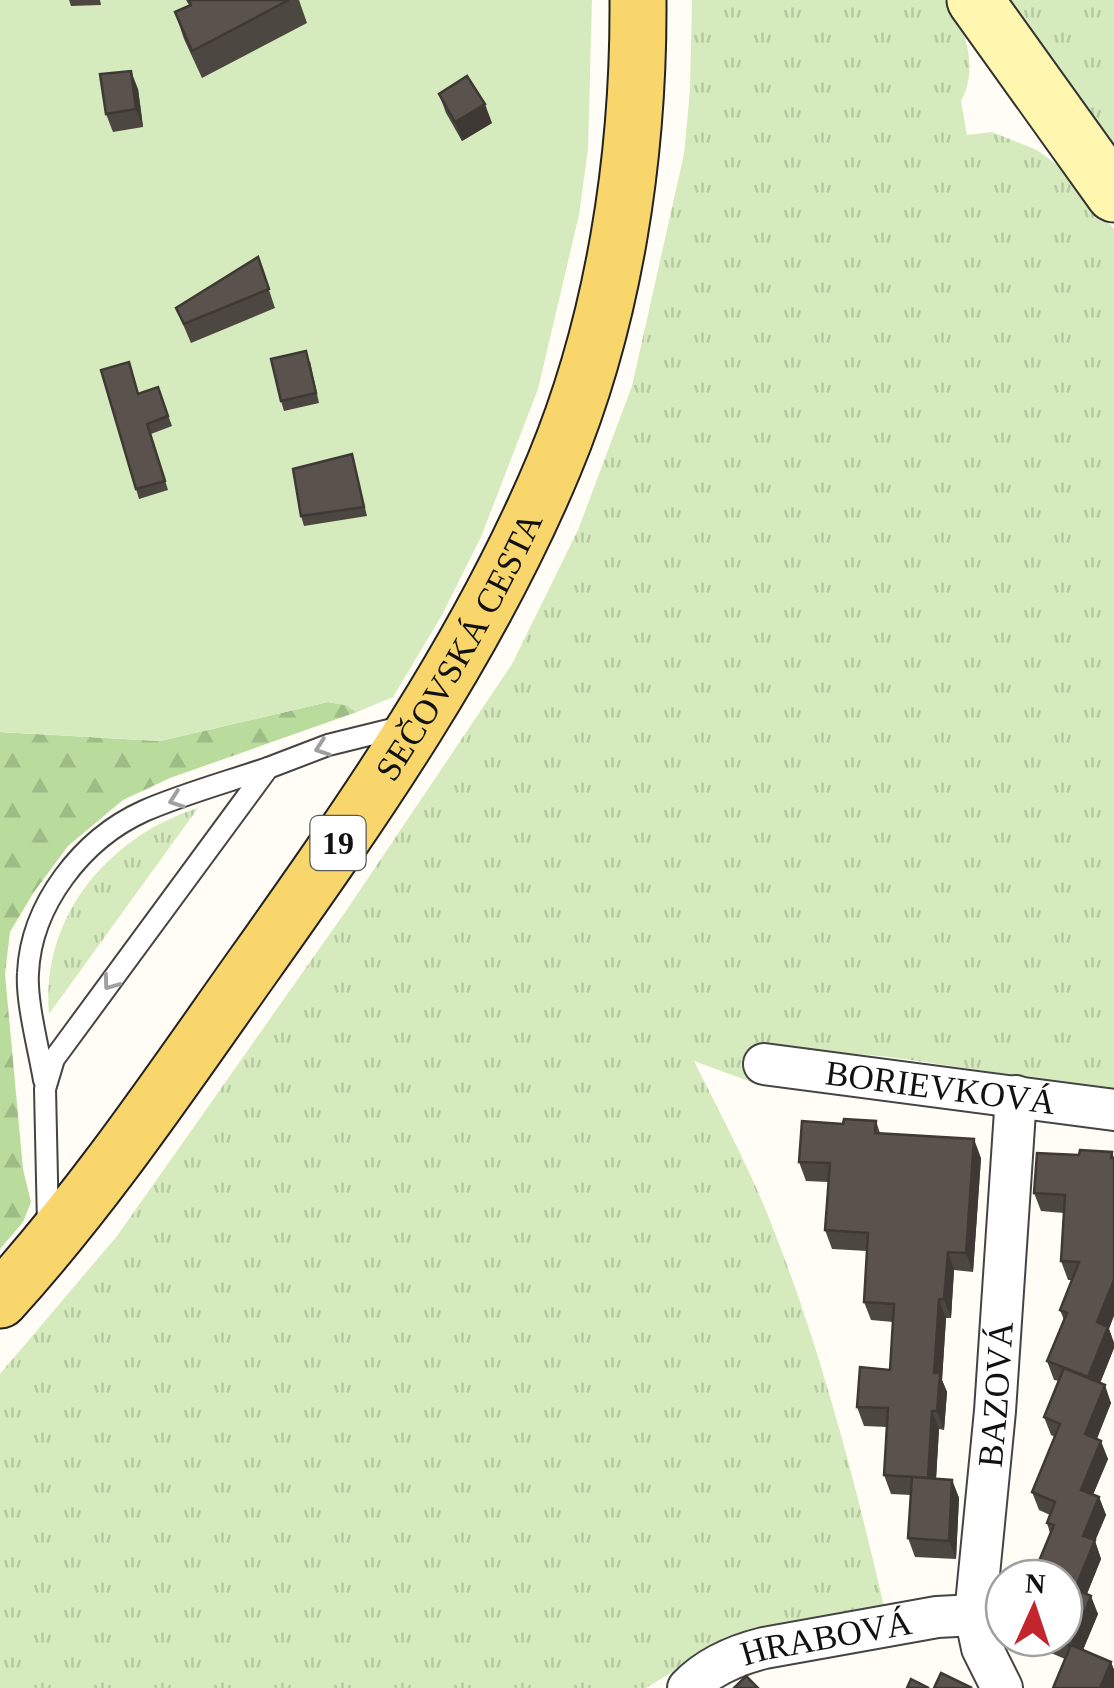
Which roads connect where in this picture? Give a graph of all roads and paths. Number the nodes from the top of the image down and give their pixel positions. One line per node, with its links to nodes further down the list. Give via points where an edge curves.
1 (638, 0): 4 (main road, SEČOVSKÁ CESTA / 19, via 636,102 623,207 574,409 518,544)
2 (974, 0): 3 (street)
3 (1114, 194)
4 (417, 724): 5 (lane, one-way to 5, via 328,744); 10 (main road, SEČOVSKÁ CESTA / 19, via 293,910)
5 (268, 768): 7 (lane, one-way to 7, via 54,1059); 7 (lane, one-way to 7, via 142,812 100,839 62,879 38,920 27,974)
6 (764, 1064): 8 (street, BORIEVKOVÁ)
7 (45, 1090): 10 (lane)
8 (1016, 1096): 9 (street, BORIEVKOVÁ); 12 (street, BAZOVÁ)
9 (1114, 1110)
10 (48, 1246): 11 (main road, SEČOVSKÁ CESTA / 19)
11 (0, 1300)
12 (974, 1615): 13 (street, HRABOVÁ, via 764,1648 712,1668); 14 (street, BAZOVÁ)
13 (688, 1688)
14 (1002, 1688)

